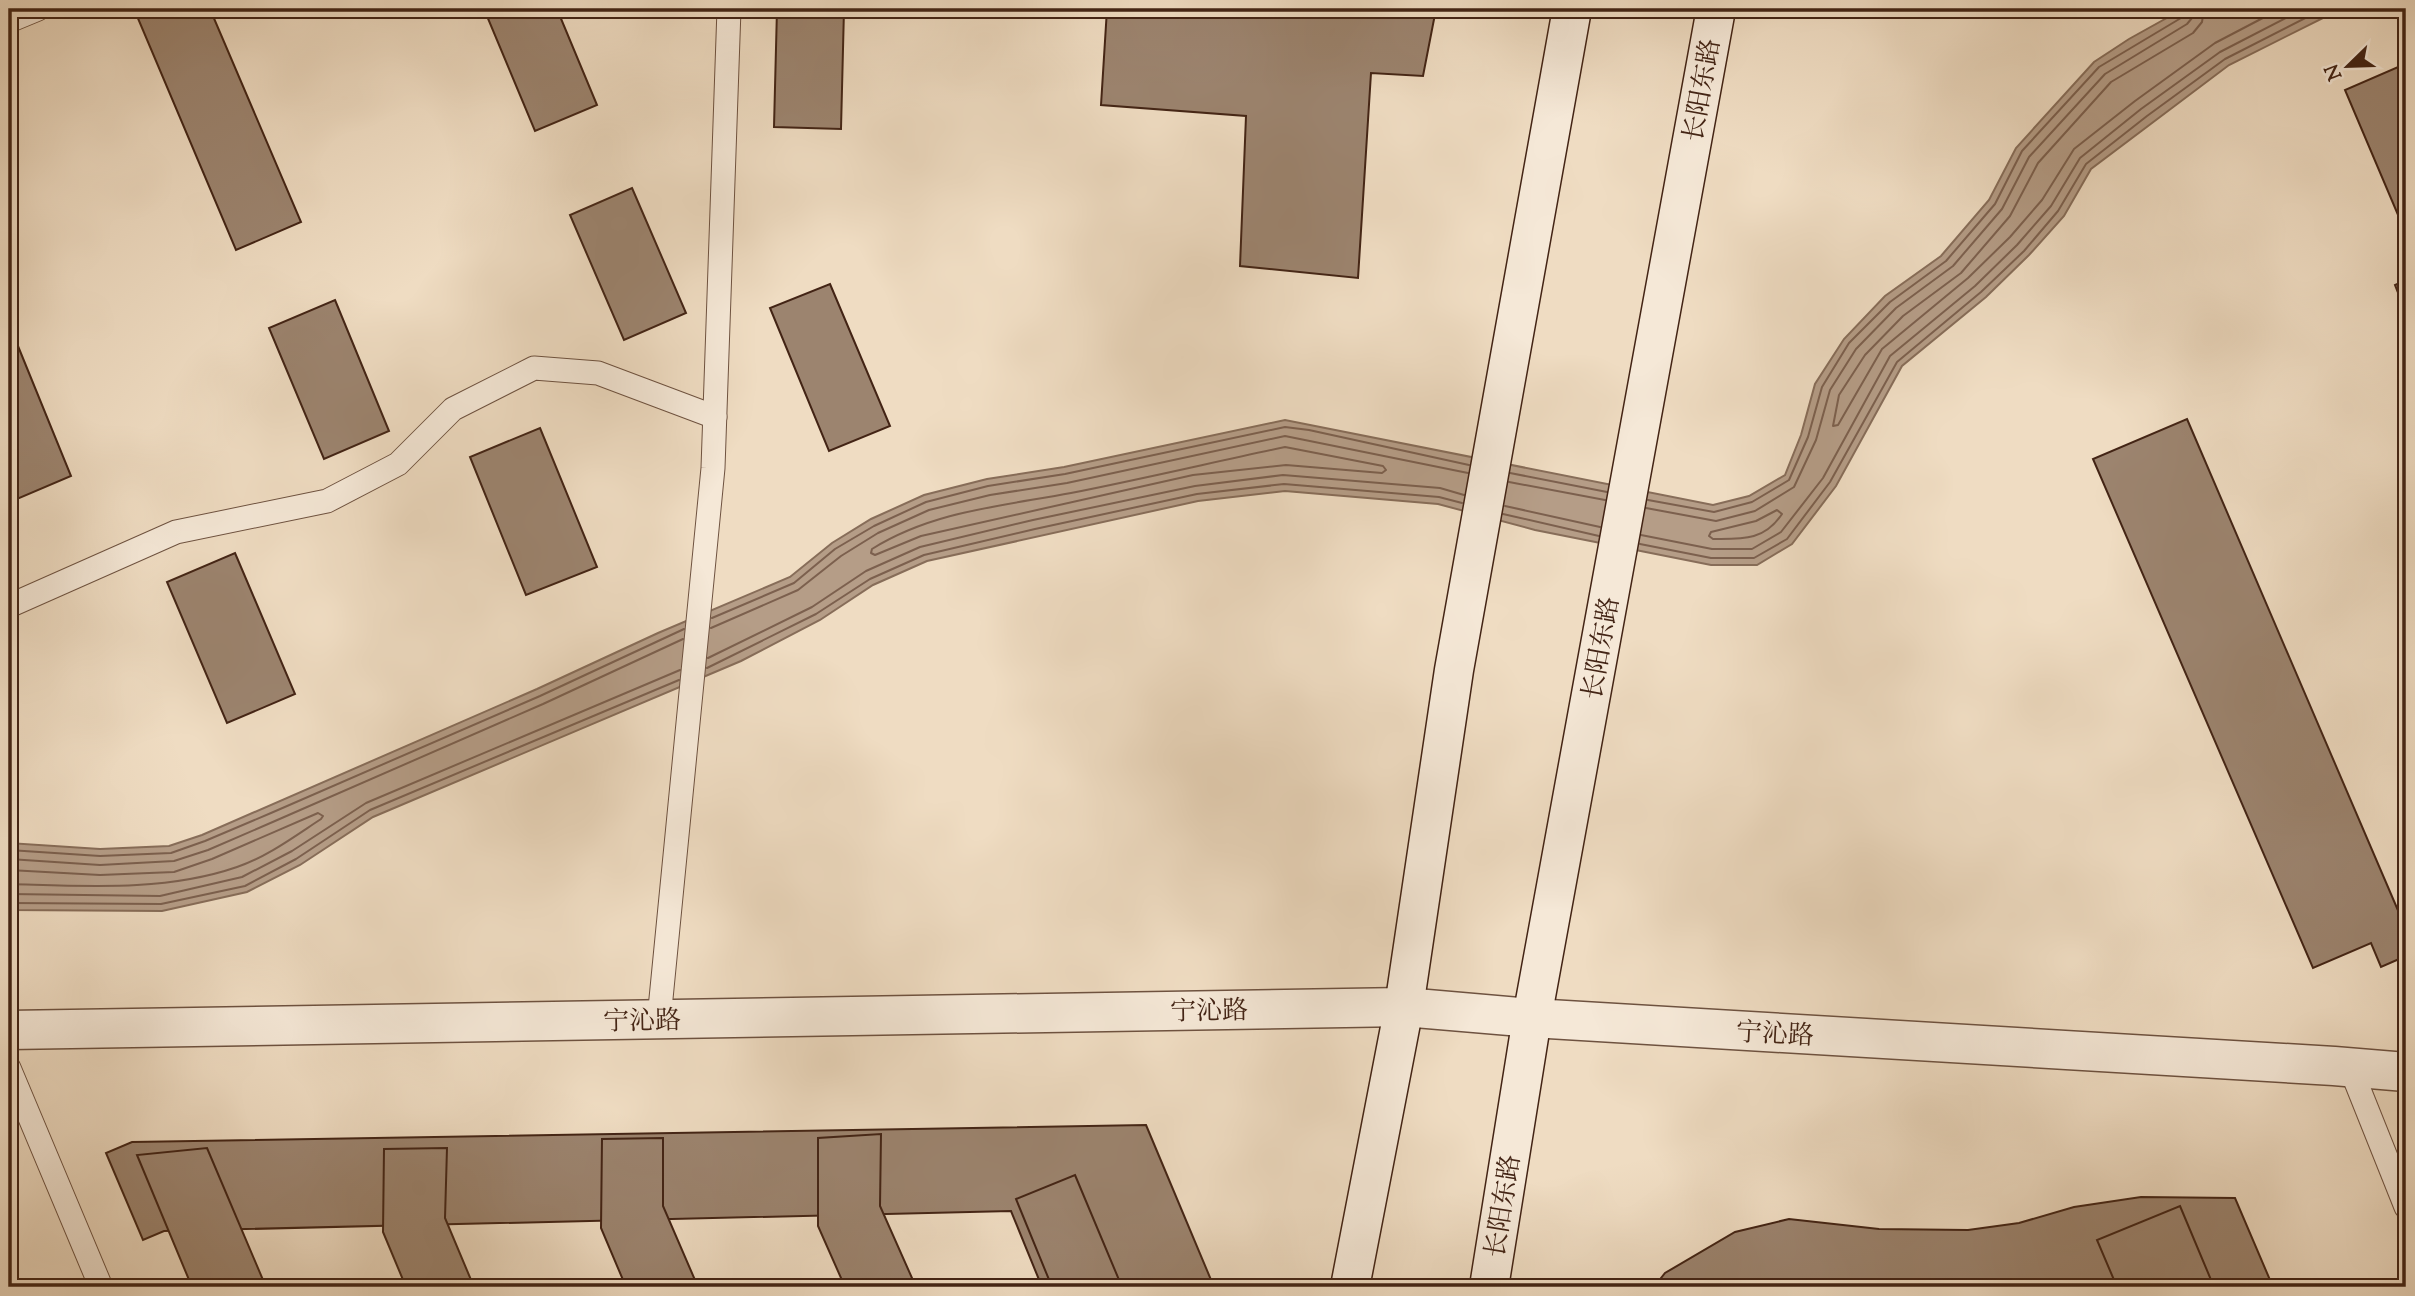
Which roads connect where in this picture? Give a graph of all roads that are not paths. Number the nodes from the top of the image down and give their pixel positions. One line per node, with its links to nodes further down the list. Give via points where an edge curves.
1 (38, 9): 5 (lane)
2 (729, 9): 6 (lane)
3 (1572, 9): 8 (main road, via 1470,579)
4 (1716, 9): 9 (main road, 长阳东路)
5 (9, 21)
6 (715, 416): 7 (lane, via 598,373 534,368 453,409 398,464 327,501 176,531); 10 (lane)
7 (9, 606)
8 (1404, 1007): 9 (main road, 宁沁路); 10 (main road, 宁沁路); 17 (main road)
9 (1532, 1018): 12 (main road, 宁沁路); 18 (main road, 长阳东路)
10 (659, 1019): 11 (main road, 宁沁路)
11 (9, 1030)
12 (2350, 1067): 14 (main road, 宁沁路); 15 (lane)
13 (9, 1068): 16 (lane)
14 (2406, 1072)
15 (2406, 1207)
16 (101, 1287)
17 (1350, 1287)
18 (1489, 1287)

